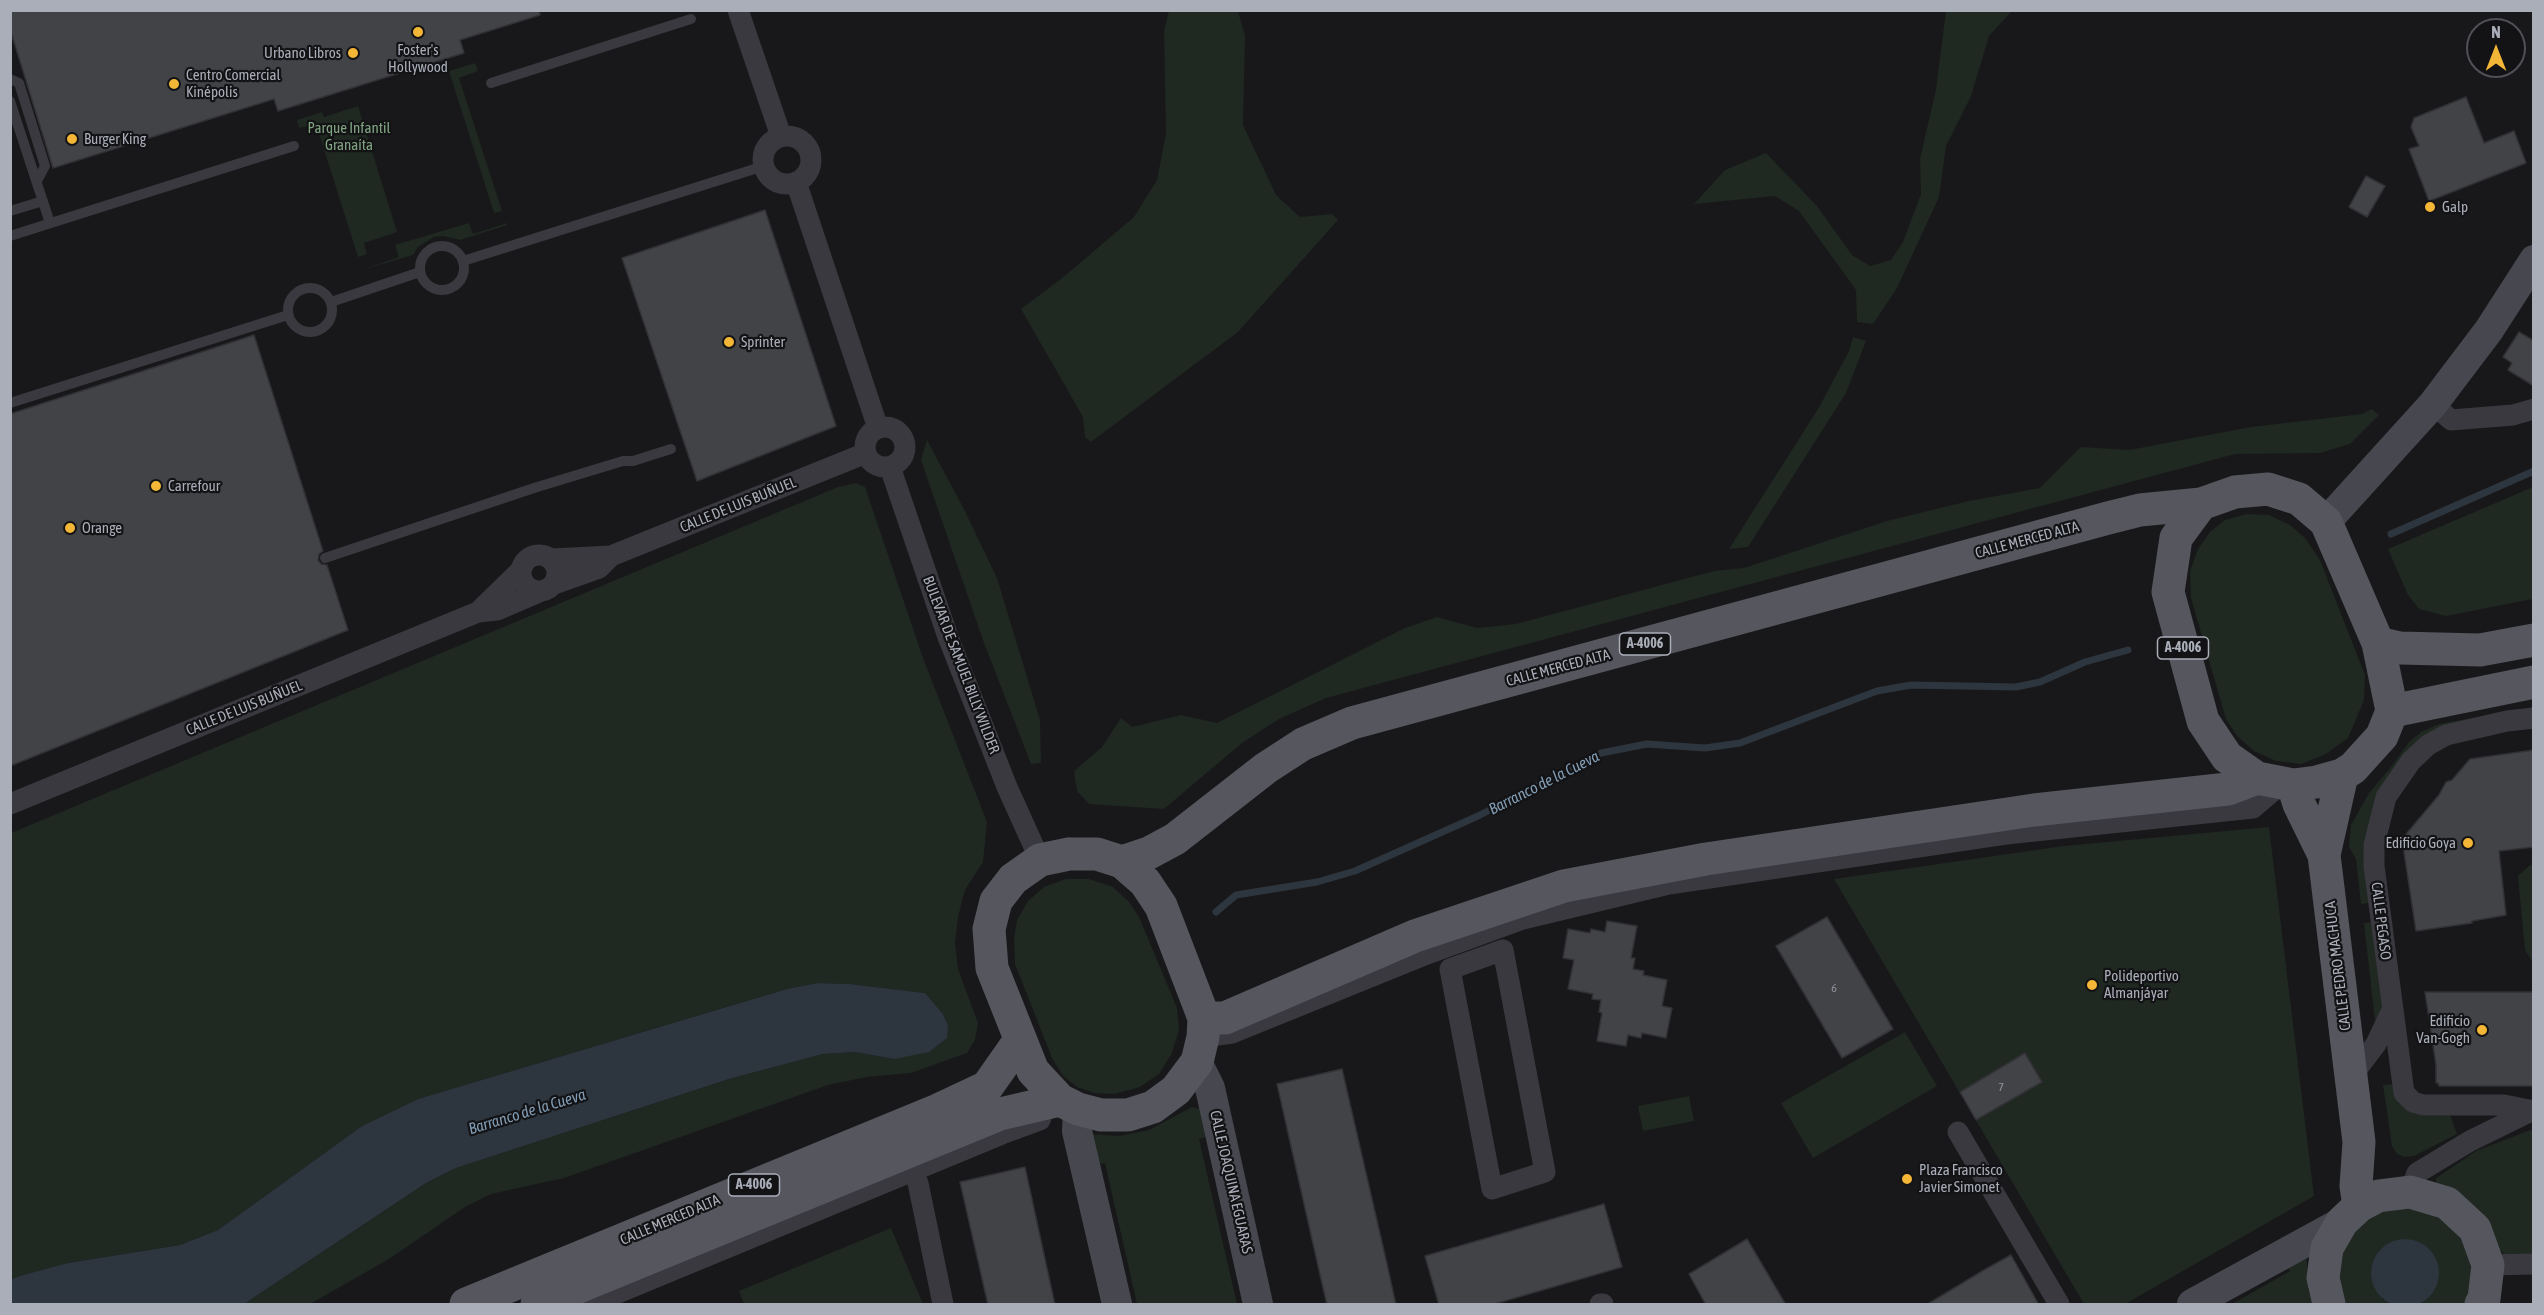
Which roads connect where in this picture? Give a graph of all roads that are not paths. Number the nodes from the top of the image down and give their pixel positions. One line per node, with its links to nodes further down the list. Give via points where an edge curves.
1 (738, 10): 6 (street)
2 (691, 19): 4 (lane)
3 (10, 78): 9 (lane, via 18,83 45,166)
4 (492, 83)
5 (10, 101): 9 (lane)
6 (780, 136): 8 (street, via 764,152); 10 (street, via 804,142 812,156 808,172)
7 (294, 146): 13 (lane)
8 (764, 166): 10 (street, via 774,179 788,184); 16 (lane)
9 (37, 181): 11 (lane)
10 (796, 182): 23 (street)
11 (43, 201): 12 (lane); 13 (lane)
12 (10, 211)
13 (50, 223): 14 (lane)
14 (10, 236)
15 (2534, 260): 21 (main road, via 2489,330)
16 (463, 261): 17 (lane, via 448,247 434,247 424,255); 17 (lane, via 463,274 448,289 434,288)
17 (420, 272): 18 (lane)
18 (331, 302): 19 (lane, via 320,290 305,288 293,296); 19 (lane, via 328,323 317,330 297,328)
19 (288, 315): 20 (lane)
20 (10, 403)
21 (2433, 404): 22 (street, via 2451,420 2513,416); 28 (main road)
22 (2534, 409)
23 (878, 428): 25 (street, via 867,436); 26 (street, via 891,427 905,441 904,454)
24 (671, 449): 30 (lane, via 544,485)
25 (866, 453): 26 (street, via 873,464); 29 (street, CALLE DE LUIS BUÑUEL)
26 (890, 467): 44 (street, BULEVAR DE SAMUEL BILLY WILDER, via 952,648)
27 (2201, 504): 28 (main road, A-4006, via 2235,492 2268,489 2299,499); 41 (main road, A-4006, via 2176,538 2168,592 2203,721 2227,757); 45 (main road, CALLE MERCED ALTA / A-4006, via 2140,510 2108,518 1353,723 1303,744 1175,839)
28 (2326, 522): 36 (main road, A-4006)
29 (610, 556): 31 (street, CALLE DE LUIS BUÑUEL); 33 (street, CALLE DE LUIS BUÑUEL, via 599,568)
30 (325, 558)
31 (551, 559): 32 (street, via 535,555 526,560); 33 (street, via 558,574)
32 (521, 570): 33 (street, via 527,587); 34 (street, CALLE DE LUIS BUÑUEL)
33 (546, 588): 34 (street, CALLE DE LUIS BUÑUEL, via 497,610)
34 (478, 612): 42 (street, CALLE DE LUIS BUÑUEL)
35 (2534, 640): 36 (main road, via 2480,650 2400,648)
36 (2378, 643): 38 (main road, A-4006)
37 (2534, 682): 38 (main road)
38 (2392, 711): 40 (main road, via 2382,736)
39 (2534, 718): 47 (street, CALLE PEGASO, via 2446,735 2411,760 2386,796 2374,845 2374,866)
40 (2342, 775): 41 (main road, via 2317,782); 43 (main road, CALLE PEDRO MACHUCA)
41 (2277, 782): 43 (main road, CALLE PEDRO MACHUCA, via 2299,804); 48 (main road, via 2022,812 1706,859 1564,886 1415,936 1225,1018)
42 (10, 804)
43 (2324, 855): 50 (main road, CALLE PEDRO MACHUCA)
44 (1040, 860): 45 (main road, via 1097,854); 49 (main road, via 1013,879 996,901 989,929 992,968)
45 (1122, 862): 48 (main road, via 1145,882 1161,906)
46 (1450, 969): 46 (street, via 1503,950 1545,1172 1492,1189)
47 (2392, 1009): 50 (street, via 2376,1044); 52 (street, CALLE PEGASO, via 2403,1093 2413,1102 2504,1105)
48 (1201, 1039): 51 (main road, A-4006, via 1176,1090 1153,1107 1128,1115 1101,1115); 65 (main road, CALLE JOAQUINA EGUARAS)
49 (1020, 1040): 51 (main road, via 1033,1071); 60 (main road, CALLE MERCED ALTA / A-4006, via 987,1087)
50 (2351, 1077): 54 (main road, CALLE PEDRO MACHUCA)
51 (1061, 1104): 61 (main road, CALLE MERCED ALTA / A-4006, via 1000,1114); 62 (street, via 1040,1120); 64 (main road, via 1077,1131)
52 (2531, 1110): 56 (street, via 2417,1173)
53 (1958, 1132): 66 (street)
54 (2359, 1142): 56 (main road); 57 (main road, CALLE PEDRO MACHUCA)
55 (918, 1183): 63 (street)
56 (2404, 1192): 57 (main road, via 2378,1196); 59 (main road, via 2447,1203 2475,1229)
57 (2350, 1214): 67 (main road); 68 (main road, via 2327,1248 2323,1278)
58 (2534, 1264): 59 (street)
59 (2488, 1265): 69 (main road)
60 (466, 1305)
61 (537, 1305)
62 (591, 1305)
63 (943, 1305)
64 (1117, 1305)
65 (1258, 1305)
66 (2059, 1305)
67 (2192, 1305)
68 (2329, 1305)
69 (2481, 1305)

